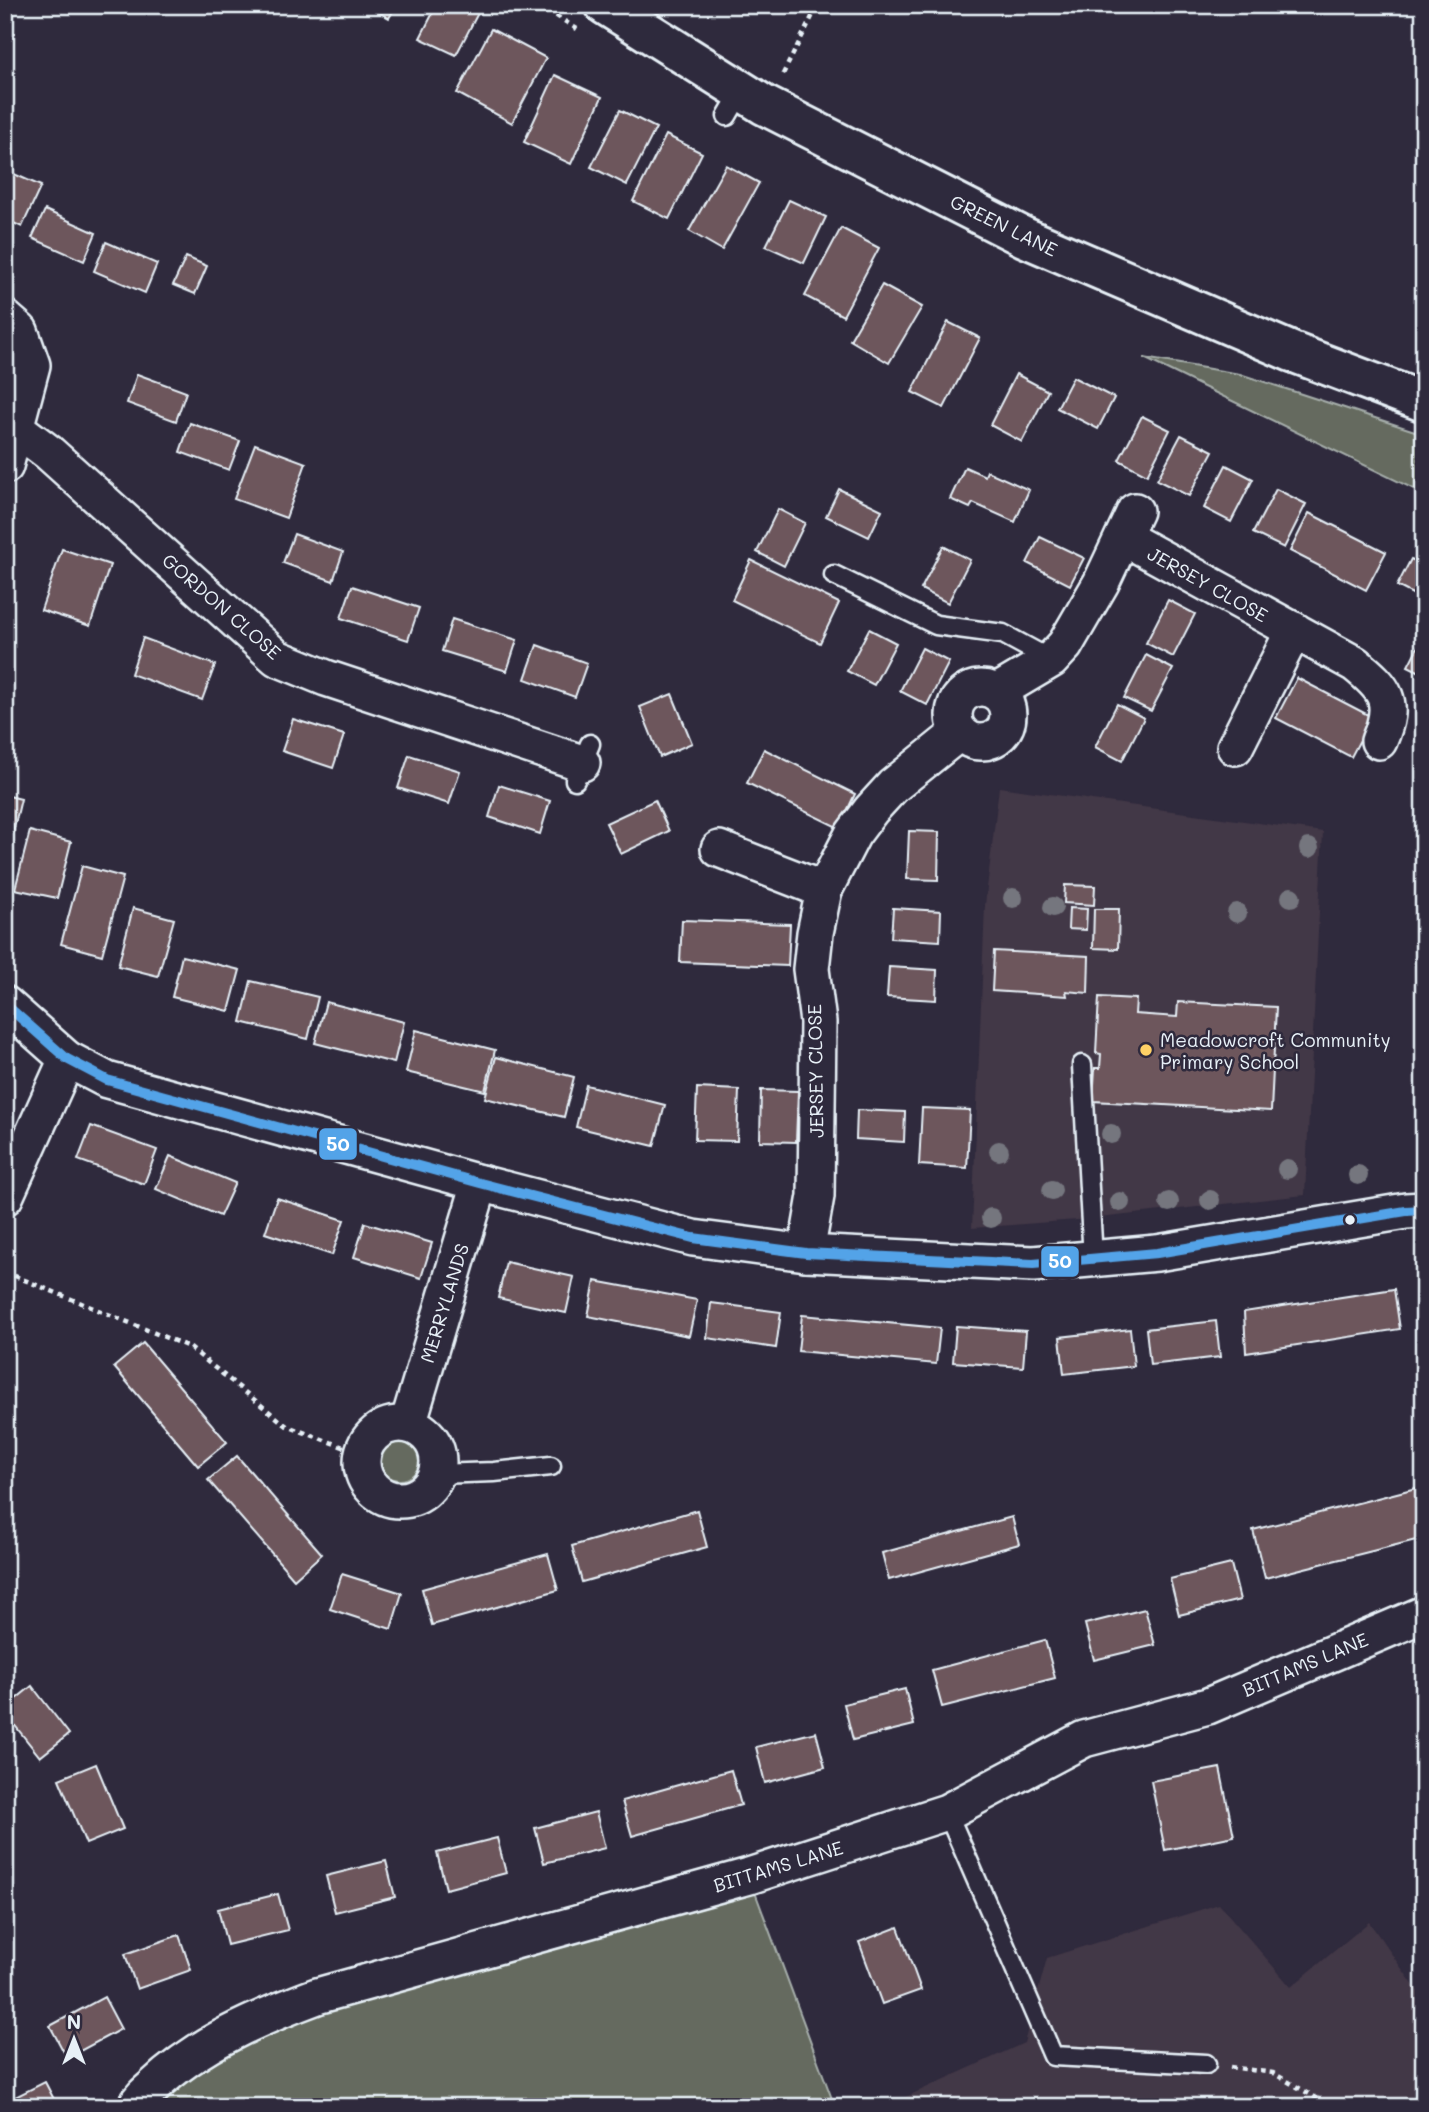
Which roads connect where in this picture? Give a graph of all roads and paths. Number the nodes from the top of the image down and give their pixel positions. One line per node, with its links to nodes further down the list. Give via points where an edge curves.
1 (605, 5): 3 (street, GREEN LANE)
2 (818, 5): 3 (path)
3 (745, 105): 5 (street, GREEN LANE, via 1024,237 1292,352)
4 (5, 318): 6 (street, via 20,331 32,365)
5 (1424, 402)
6 (16, 428): 7 (street); 13 (street, GORDON CLOSE, via 277,658)
7 (5, 466)
8 (834, 575): 10 (lane, via 936,625 1003,634)
9 (1294, 630): 10 (street, JERSEY CLOSE, via 1129,524 1101,583 1065,645); 11 (street, JERSEY CLOSE, via 1355,664 1380,684 1388,720); 12 (street)
10 (1051, 660): 15 (street, JERSEY CLOSE, via 997,692 985,687 961,696 954,707 960,732 893,786 871,810)
11 (1379, 741)
12 (1235, 747)
13 (583, 762)
14 (719, 849): 15 (street)
15 (824, 890): 22 (street, JERSEY CLOSE, via 811,968 818,1022 816,1196)
16 (5, 1004): 17 (street)
17 (67, 1059): 19 (street, via 107,1080); 20 (street)
18 (1082, 1065): 23 (lane)
19 (480, 1183): 22 (street, via 692,1238); 25 (street, MERRYLANDS)
20 (5, 1197)
21 (1424, 1210): 23 (street)
22 (806, 1253): 23 (street, via 1033,1264)
23 (1093, 1259)
24 (5, 1272): 26 (path, via 189,1347 287,1426)
25 (408, 1424): 26 (street, via 379,1430); 28 (street, via 427,1433 438,1451)
26 (362, 1454): 28 (street, via 362,1472 372,1488 392,1499 412,1498 428,1489)
27 (551, 1466): 28 (lane)
28 (437, 1474)
29 (1424, 1614): 30 (street, BITTAMS LANE, via 1208,1706 1084,1739)
30 (947, 1811): 31 (lane, via 1054,2056); 32 (street, BITTAMS LANE, via 750,1876 317,1996 263,2016 211,2043 172,2068)
31 (1206, 2064): 33 (path, via 1273,2073)
32 (135, 2107)
33 (1332, 2107)

